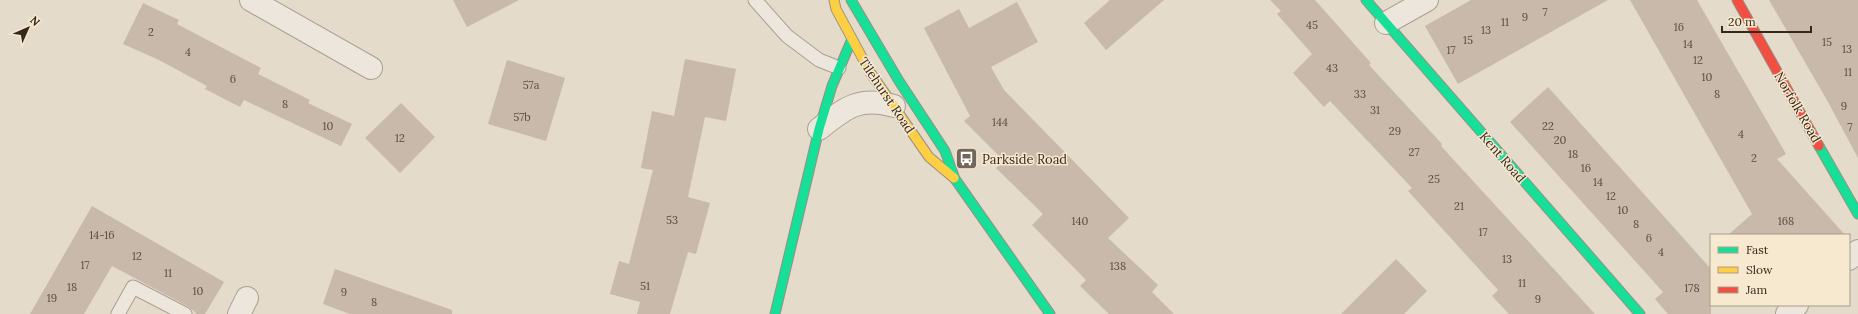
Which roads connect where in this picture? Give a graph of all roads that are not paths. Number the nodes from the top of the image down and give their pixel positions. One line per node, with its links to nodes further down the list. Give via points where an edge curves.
1 (251, 0): 10 (street)
2 (755, 0): 11 (lane, via 787,36 819,60)
3 (834, 0): 9 (street, Tilehurst Road)
4 (851, 0): 14 (street, Tilehurst Road, via 899,81 945,150)
5 (1366, 0): 8 (street, Kent Road)
6 (1427, 0): 8 (street)
7 (1737, 0): 15 (street, Norfolk Road)
8 (1386, 23): 23 (street, Kent Road)
9 (852, 39): 11 (street); 12 (street, Tilehurst Road, via 870,72)
10 (371, 68)
11 (839, 68): 13 (street)
12 (894, 106): 13 (street, via 878,101 857,103 840,112); 14 (street, Tilehurst Road, via 929,157)
13 (819, 129): 21 (street)
14 (955, 179): 22 (street, Tilehurst Road)
15 (1858, 214)
16 (1858, 251): 17 (street)
17 (1850, 258)
18 (1796, 306): 24 (street)
19 (118, 314): 20 (lane, via 133,287)
20 (185, 314)
21 (775, 314)
22 (1050, 314)
23 (1640, 314)
24 (1787, 314)

